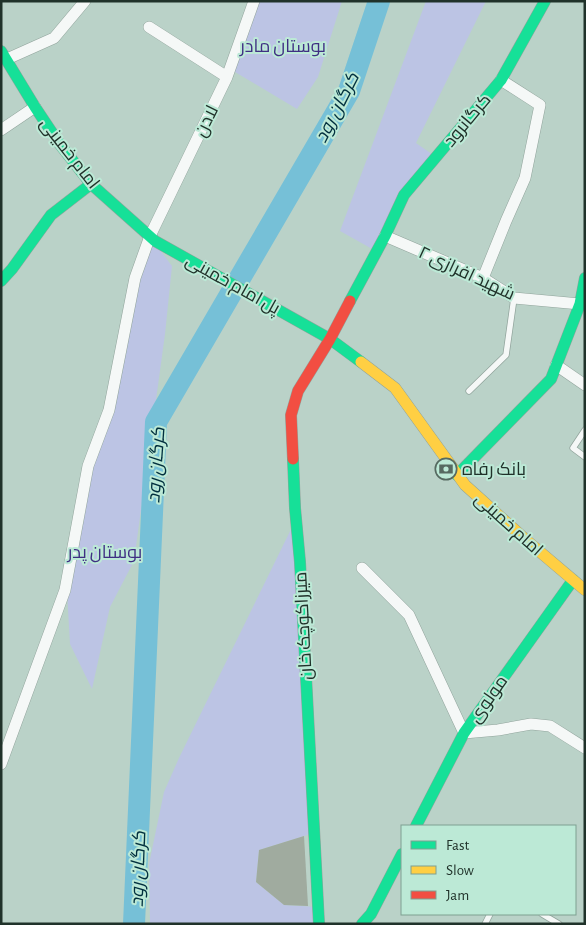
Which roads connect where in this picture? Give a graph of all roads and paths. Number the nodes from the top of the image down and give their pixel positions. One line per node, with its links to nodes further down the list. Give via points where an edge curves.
1 (85, 1): 5 (street, via 54,38)
2 (254, 1): 6 (street, لادن)
3 (545, 1): 7 (street, کرگانرود)
4 (149, 28): 6 (street)
5 (4, 55): 8 (street, امام خمینی)
6 (227, 77): 12 (street, لادن)
7 (501, 80): 11 (street, کرگانرود, via 404,195); 13 (street, via 540,105 526,178)
8 (35, 107): 9 (street); 10 (street, امام خمینی)
9 (1, 130)
10 (91, 184): 12 (street, امام خمینی); 15 (street, via 51,215)
11 (385, 236): 13 (street, شهید افرازی ۲); 19 (street, کرگانرود)
12 (153, 239): 18 (street, پل امام خمینی); 31 (street, لادن, via 135,278 109,410 88,466 65,590)
13 (483, 278): 16 (street, شهید افرازی ۲)
14 (585, 278): 17 (street)
15 (1, 281)
16 (514, 298): 17 (street, شهید افرازی ۲); 22 (lane, via 506,355)
17 (583, 306): 20 (street)
18 (311, 328): 19 (street, امام خمینی)
19 (330, 339): 25 (street, امام خمینی, via 395,388); 35 (street, میرزاکوچک خان, via 298,391 291,415)
20 (556, 365): 21 (street); 25 (street, via 550,379)
21 (585, 385)
22 (469, 391)
23 (585, 430): 24 (lane, via 573,448)
24 (585, 457)
25 (456, 475): 27 (street, امام خمینی)
26 (362, 568): 29 (street, via 409,615)
27 (573, 580): 28 (street, امام خمینی); 29 (street, مولوی)
28 (585, 590)
29 (464, 733): 30 (street, via 531,724 550,726); 32 (street, مولوی)
30 (585, 748)
31 (1, 764)
32 (417, 825)
33 (401, 856): 36 (street, via 371,914)
34 (544, 915): 37 (lane)
35 (320, 924)
36 (362, 924)
37 (559, 924)

